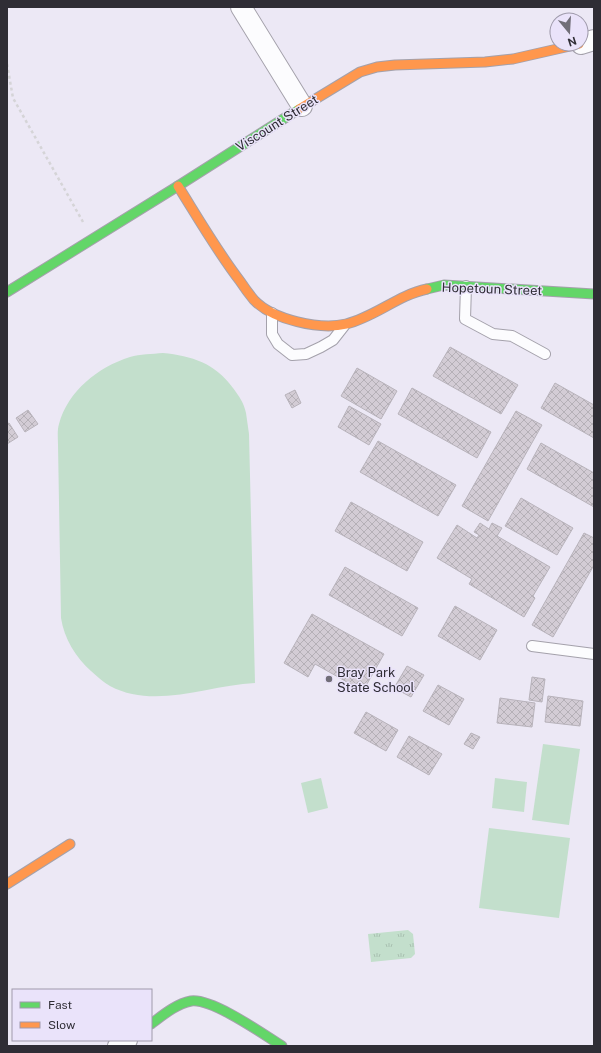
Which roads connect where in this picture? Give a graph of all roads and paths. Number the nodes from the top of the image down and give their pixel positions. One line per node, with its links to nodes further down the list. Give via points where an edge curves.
1 (241, 7): 4 (street)
2 (549, 52): 4 (street, Viscount Street, via 513,59 377,67 360,72)
3 (7, 64): 6 (path, via 12,98 84,223)
4 (302, 106): 5 (street, Viscount Street)
5 (178, 186): 8 (street, Viscount Street); 10 (street, Hopetoun Street, via 241,285 255,301)
6 (90, 220)
7 (466, 286): 9 (street, Hopetoun Street); 11 (street, Hopetoun Street, via 444,285 415,291 367,317); 12 (lane, via 465,319 493,334 512,336)
8 (7, 292)
9 (594, 294)
10 (272, 313): 11 (street, Hopetoun Street, via 298,322 323,326); 11 (lane, via 272,334 278,344 292,355 306,354 333,340)
11 (345, 324)
12 (545, 354)
13 (532, 646): 14 (lane)
14 (594, 654)
15 (70, 844): 16 (street)
16 (7, 884)
17 (152, 1023): 18 (street, via 185,1003 197,1001 222,1010)
18 (282, 1046)

